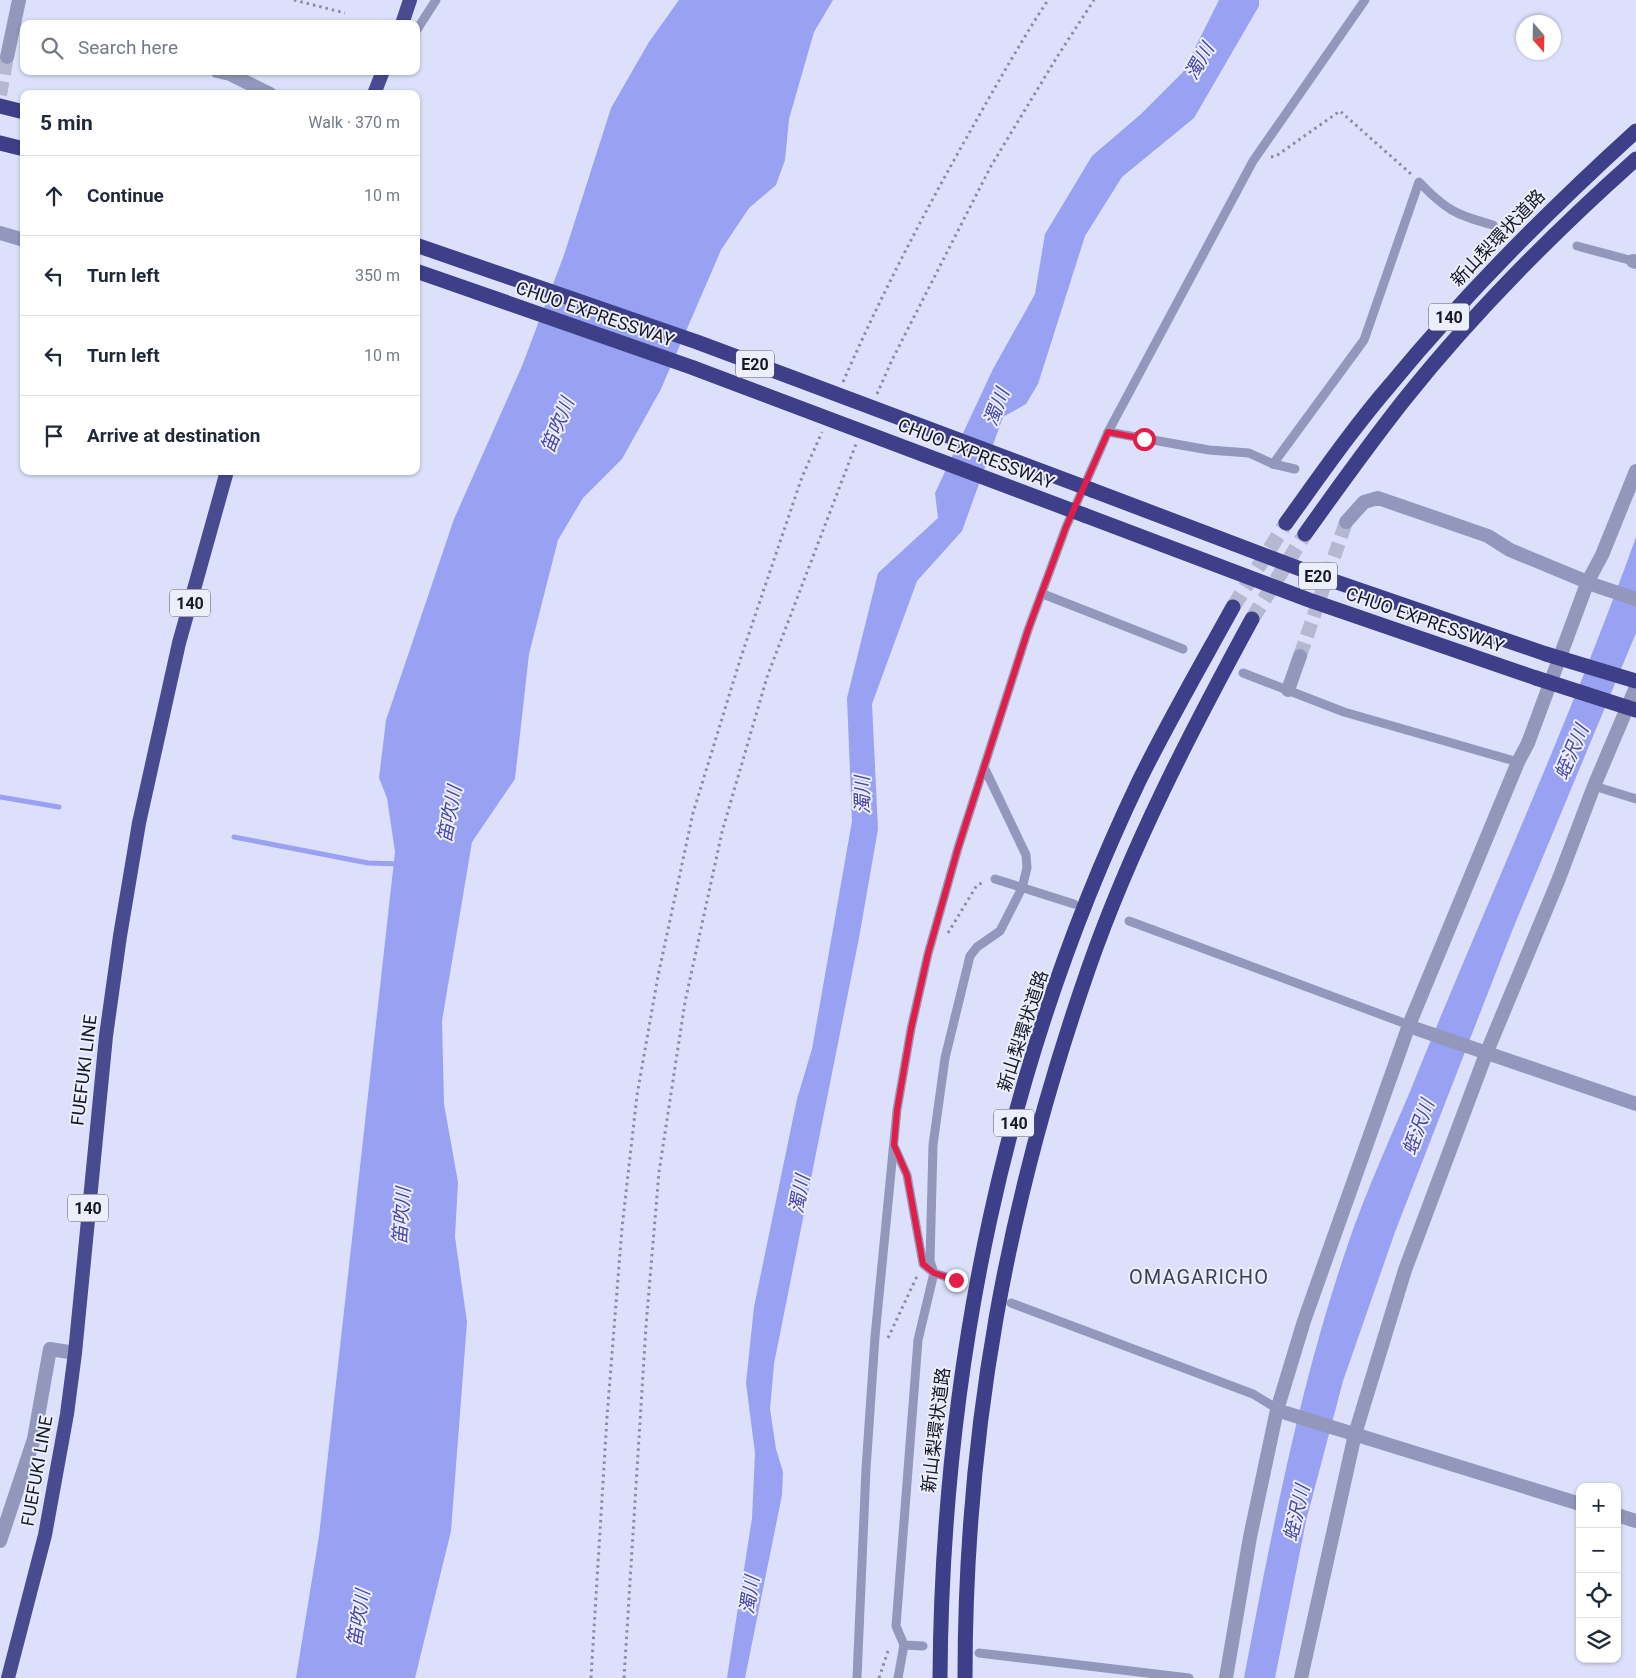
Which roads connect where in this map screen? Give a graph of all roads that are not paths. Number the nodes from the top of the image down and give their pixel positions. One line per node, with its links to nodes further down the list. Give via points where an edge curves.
1 (19, 0): 6 (street)
2 (410, 0): 5 (highway)
3 (436, 0): 7 (lane)
4 (1366, 0): 30 (lane, via 1253,161)
5 (403, 20)
6 (19, 25): 8 (street)
7 (420, 25)
8 (7, 57)
9 (232, 75): 12 (street)
10 (382, 75): 13 (highway)
11 (387, 75): 14 (lane)
12 (262, 90)
13 (376, 90)
14 (378, 90)
15 (0, 106): 16 (highway)
16 (20, 111)
17 (0, 116): 18 (highway)
18 (20, 121)
19 (1636, 131): 36 (highway, 新山梨環状道路 / 140, via 1561,200 1447,320 1390,384)
20 (0, 143): 21 (highway)
21 (20, 148)
22 (1636, 159): 37 (highway, 140, via 1573,216 1465,328 1405,399)
23 (1493, 225): 31 (lane, via 1464,216 1441,204 1419,182 1364,340)
24 (0, 234): 25 (street)
25 (20, 239)
26 (420, 246): 46 (highway, CHUO EXPRESSWAY / E20, bridge, via 697,342 1319,576 1546,654)
27 (1577, 246): 28 (lane)
28 (1635, 261)
29 (420, 272): 49 (highway, CHUO EXPRESSWAY / E20, bridge, via 691,367 1309,600)
30 (1108, 432): 31 (lane, via 1209,450 1248,453); 39 (lane, via 1066,527)
31 (1273, 464): 32 (lane)
32 (1295, 469)
33 (1636, 471): 38 (street)
34 (226, 475): 65 (highway, FUEFUKI LINE / 140, via 179,642 139,823 106,1036)
35 (1346, 522): 38 (street, via 1361,498 1378,498 1488,536 1510,550)
36 (1286, 523)
37 (1305, 534)
38 (1593, 584): 40 (street); 50 (street)
39 (1043, 594): 43 (lane); 51 (lane, via 1028,630)
40 (1636, 599)
41 (1233, 608): 78 (highway, 新山梨環状道路 / 140, via 1139,782 1102,866 1068,951 1010,1136 987,1227 968,1325 955,1424 945,1520)
42 (1252, 619): 79 (highway, 140, via 1207,701 1126,875 1089,966 1033,1146 994,1321 979,1424 969,1525)
43 (1183, 649)
44 (1300, 656): 48 (street)
45 (1243, 673): 48 (lane)
46 (1636, 681)
47 (1636, 687): 52 (street)
48 (1288, 690): 50 (lane, via 1344,712)
49 (1636, 710)
50 (1518, 762): 58 (street)
51 (984, 766): 55 (lane, via 1026,854 1027,868); 61 (lane, via 928,954 911,1029)
52 (1594, 786): 53 (lane); 59 (street, via 1558,880)
53 (1636, 799)
54 (995, 879): 55 (lane)
55 (1022, 888): 56 (lane); 62 (lane, via 1000,931 970,956 945,1058 933,1145 930,1261)
56 (1074, 904)
57 (1129, 921): 58 (lane)
58 (1413, 1027): 59 (street); 66 (street, via 1304,1321)
59 (1482, 1052): 60 (street, via 1505,1057); 67 (street)
60 (1636, 1104)
61 (894, 1145): 62 (lane, via 907,1175 923,1264); 76 (lane, via 875,1337)
62 (934, 1273): 63 (lane); 72 (lane, via 918,1340 896,1626)
63 (956, 1280)
64 (1011, 1304): 66 (lane, via 1252,1394)
65 (75, 1353): 71 (street, via 50,1350 34,1439); 75 (highway, FUEFUKI LINE / 140, via 45,1535)
66 (1282, 1411): 67 (street); 81 (street, via 1250,1537)
67 (1351, 1432): 68 (street); 82 (street)
68 (1576, 1503)
69 (1621, 1516): 70 (street)
70 (1636, 1521)
71 (0, 1541)
72 (904, 1645): 73 (lane); 77 (lane)
73 (923, 1646)
74 (979, 1653): 80 (lane)
75 (8, 1678)
76 (857, 1678)
77 (898, 1678)
78 (940, 1678)
79 (964, 1678)
80 (1189, 1678)
81 (1226, 1678)
82 (1301, 1678)

